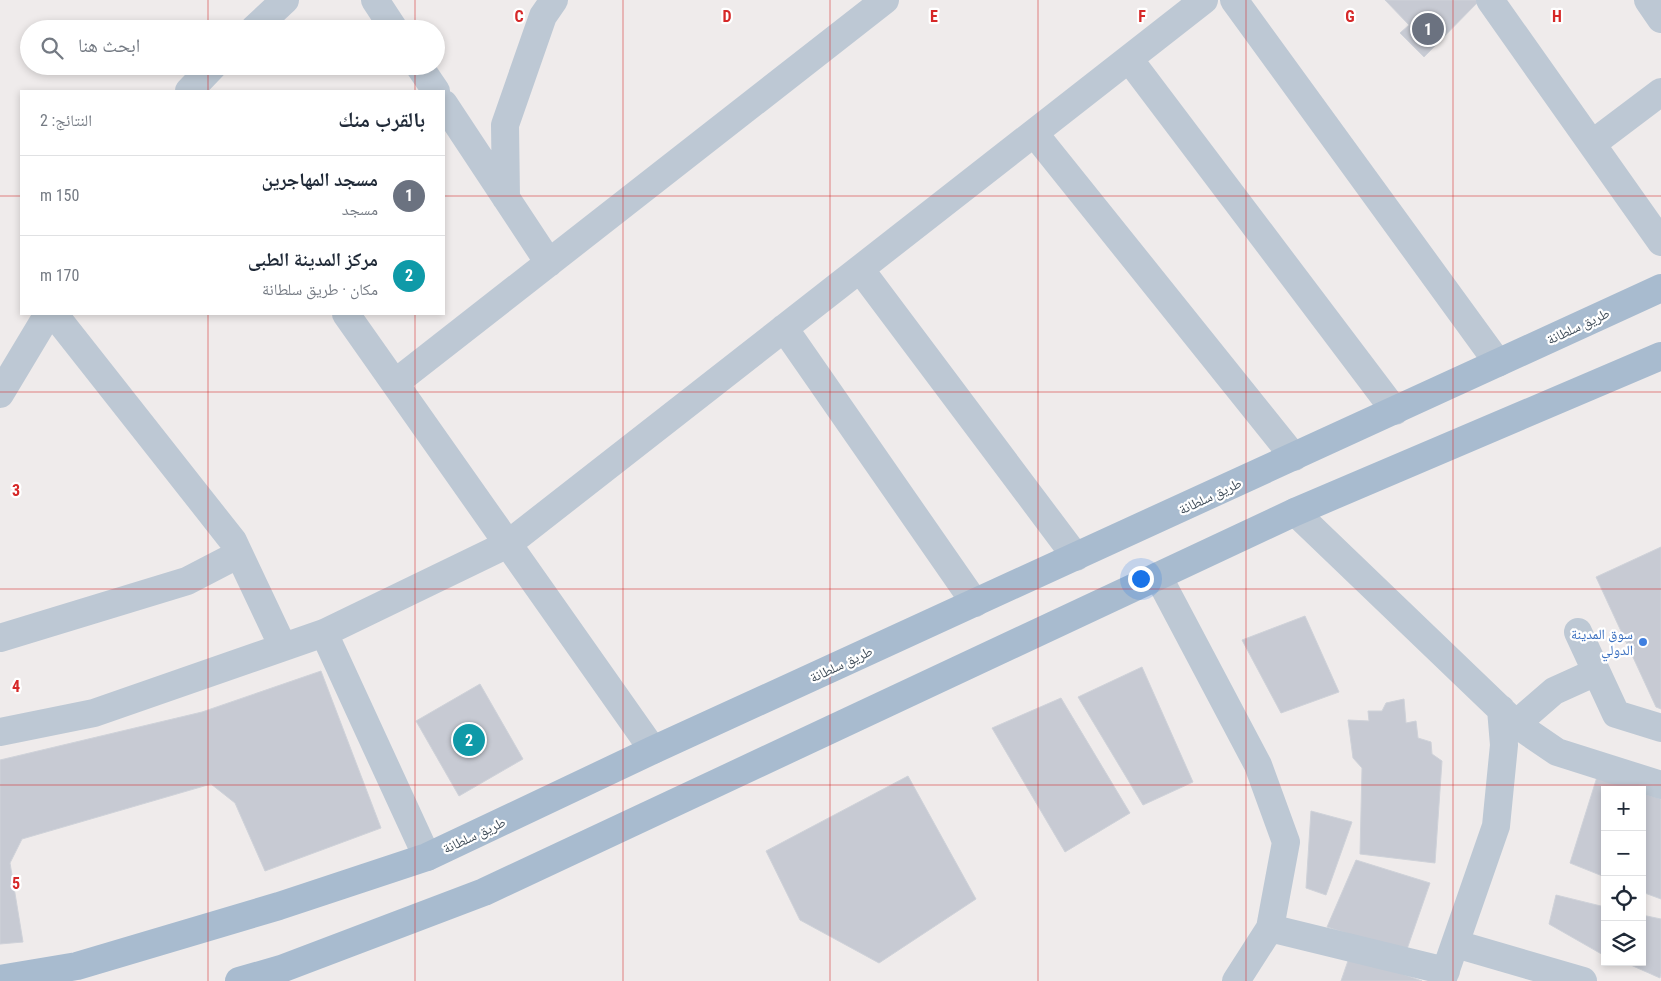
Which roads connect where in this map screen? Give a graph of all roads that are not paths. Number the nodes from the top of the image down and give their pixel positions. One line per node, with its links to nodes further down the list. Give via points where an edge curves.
1 (285, 0): 10 (street)
2 (375, 0): 11 (street)
3 (554, 0): 21 (street, via 543,16 505,125)
4 (885, 0): 23 (street)
5 (1204, 0): 12 (street)
6 (1234, 0): 31 (street)
7 (1490, 0): 20 (street)
8 (1648, 0): 9 (street)
9 (1661, 19)
10 (264, 20)
11 (388, 20)
12 (1129, 59): 19 (street); 34 (street)
13 (204, 75): 15 (street)
14 (425, 75): 16 (street)
15 (190, 90)
16 (435, 90)
17 (1661, 92): 20 (street)
18 (445, 106): 21 (street)
19 (1034, 133): 24 (street); 35 (street)
20 (1592, 144): 22 (street)
21 (506, 198): 23 (street)
22 (1661, 242)
23 (549, 263): 32 (street)
24 (860, 269): 29 (street); 39 (street)
25 (1661, 288): 31 (main road, طريق سلطانة)
26 (47, 315): 33 (street)
27 (55, 315): 38 (street, via 233,540)
28 (347, 315): 32 (street)
29 (784, 328): 37 (street); 41 (street)
30 (1661, 356): 36 (main road)
31 (1498, 363): 34 (main road, طريق سلطانة)
32 (395, 383): 37 (street)
33 (0, 394)
34 (1395, 411): 35 (main road, طريق سلطانة)
35 (1294, 457): 39 (main road, طريق سلطانة)
36 (1295, 512): 40 (main road); 47 (street)
37 (508, 544): 43 (street); 50 (street)
38 (239, 554): 44 (street, via 188,581); 45 (street)
39 (1076, 557): 41 (main road, طريق سلطانة)
40 (1158, 576): 53 (street, via 1258,765 1286,842); 57 (main road, via 484,892)
41 (975, 603): 50 (main road, طريق سلطانة)
42 (1578, 632): 46 (street)
43 (324, 633): 45 (street); 52 (street)
44 (0, 638)
45 (283, 647): 49 (street, via 94,713)
46 (1596, 672): 47 (street); 48 (street, via 1616,714)
47 (1508, 717): 51 (street, via 1556,752); 54 (street, via 1496,826)
48 (1661, 728)
49 (0, 732)
50 (653, 750): 52 (main road, طريق سلطانة)
51 (1661, 786)
52 (427, 857): 56 (main road, طريق سلطانة, via 279,906 77,966)
53 (1270, 928): 55 (street); 58 (street)
54 (1456, 944): 55 (street); 59 (street)
55 (1444, 976)
56 (0, 979)
57 (241, 981)
58 (1236, 981)
59 (1583, 981)

